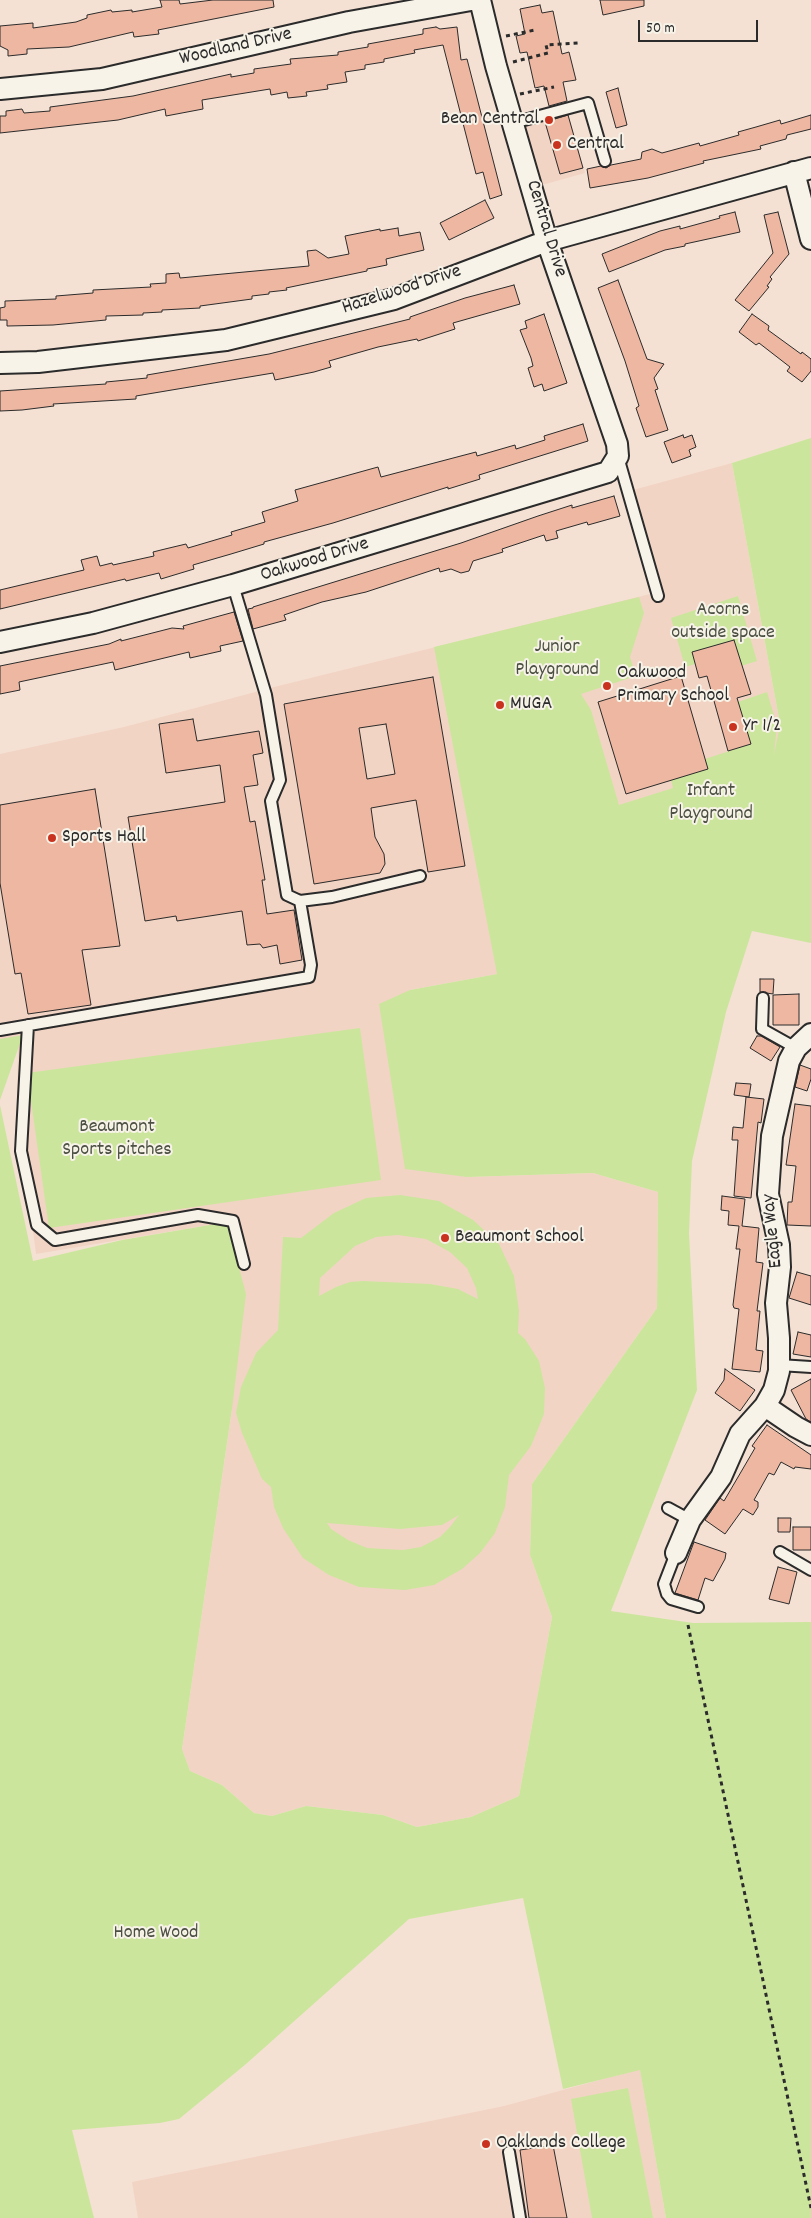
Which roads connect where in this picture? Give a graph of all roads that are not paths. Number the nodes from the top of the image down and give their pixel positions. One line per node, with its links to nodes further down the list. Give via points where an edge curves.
1 (471, 0): 3 (street, Woodland Drive, via 349,22 102,79)
2 (480, 0): 4 (street, Central Drive)
3 (0, 89)
4 (513, 123): 5 (lane, via 588,103); 8 (street, Central Drive)
5 (605, 161)
6 (802, 170): 7 (street, Hazelwood Drive); 8 (street, Hazelwood Drive)
7 (811, 239)
8 (546, 240): 9 (street, Hazelwood Drive, via 394,298 226,340 38,362); 10 (street, Central Drive, via 617,444)
9 (0, 363)
10 (618, 456): 11 (street, Oakwood Drive, via 608,472); 12 (lane)
11 (233, 586): 13 (street, Oakwood Drive, via 93,623); 15 (lane, via 266,695 280,780 271,801 287,895)
12 (658, 596)
13 (0, 642)
14 (420, 876): 15 (lane, via 332,897)
15 (300, 901): 17 (lane, via 311,965 309,977)
16 (763, 998): 20 (lane, via 762,1029)
17 (28, 1025): 18 (lane); 21 (lane, via 22,1151 37,1225 55,1240 198,1215 233,1221)
18 (0, 1030)
19 (811, 1034): 20 (street, Eagle Way)
20 (796, 1048): 22 (street, Eagle Way, via 785,1075 772,1136 768,1194 780,1245 776,1303)
21 (244, 1264)
22 (779, 1365): 23 (lane); 24 (street, Eagle Way, via 774,1390)
23 (811, 1367)
24 (764, 1406): 25 (street); 27 (street, Eagle Way, via 740,1434 721,1477)
25 (811, 1434)
26 (668, 1508): 27 (lane)
27 (690, 1520): 29 (street, Eagle Way)
28 (780, 1552): 30 (lane)
29 (676, 1553): 31 (lane, via 664,1584 667,1594)
30 (811, 1570)
31 (698, 1607)
32 (509, 2152): 33 (lane)
33 (520, 2218)

